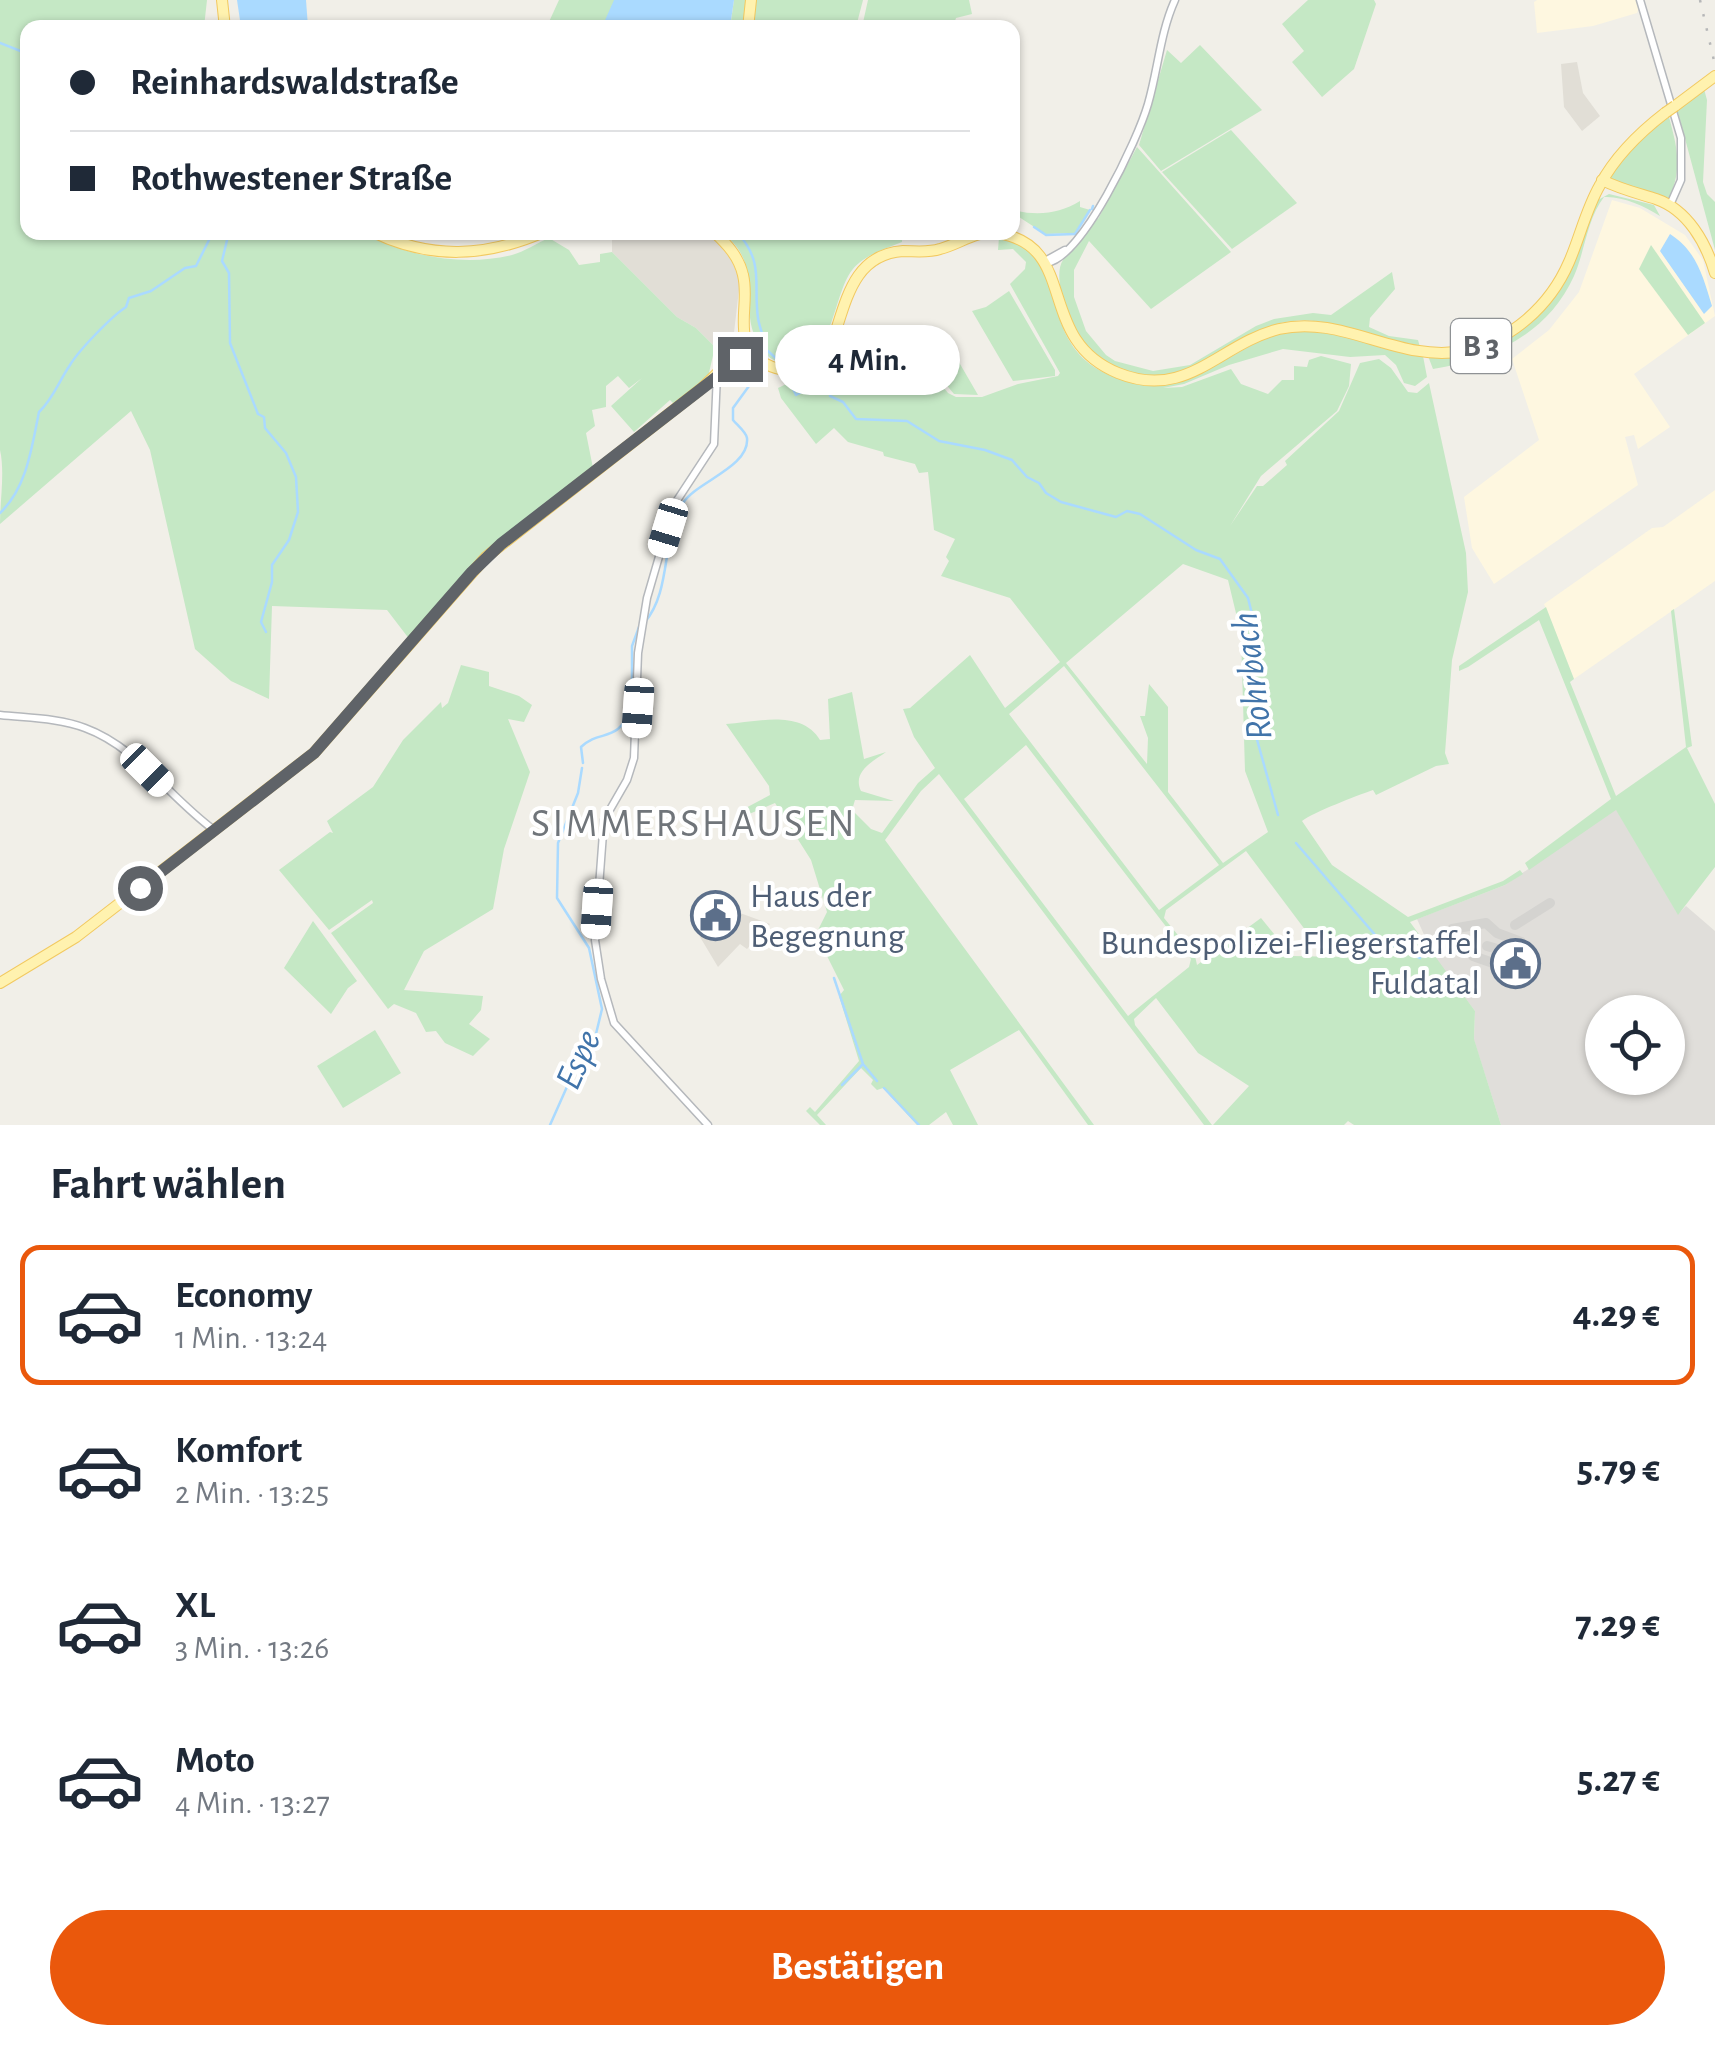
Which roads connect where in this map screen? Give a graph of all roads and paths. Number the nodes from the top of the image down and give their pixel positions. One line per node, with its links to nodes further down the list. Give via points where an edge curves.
1 (1175, 0): 13 (street, via 1134,142)
2 (1640, 0): 7 (street, via 1680,138 1681,180)
3 (1715, 76): 4 (main road, B 3, via 1634,139)
4 (1602, 180): 5 (main road); 6 (main road, B 3); 7 (main road)
5 (1610, 191): 6 (main road); 7 (main road)
6 (1594, 198): 17 (main road, B 3, via 1564,272 1540,307 1497,339 1455,352 1428,354 1337,329 1296,326 1258,336 1185,376 1138,378 1104,366 1078,344)
7 (1669, 207): 16 (main road, via 1700,236)
8 (1020, 239): 15 (main road)
9 (392, 240): 10 (main road, via 466,253)
10 (522, 240)
11 (722, 240): 18 (main road, via 743,273)
12 (964, 240): 20 (main road, via 880,256 862,270 823,357 795,370)
13 (1066, 250): 14 (street); 15 (street)
14 (1059, 258): 15 (street); 17 (street)
15 (1045, 262): 17 (main road, B 3)
16 (1715, 273)
17 (1053, 278)
18 (743, 331): 19 (main road); 20 (main road)
19 (738, 353): 20 (main road, via 747,349); 21 (main road)
20 (758, 358): 21 (main road)
21 (728, 365): 22 (main road)
22 (717, 374): 24 (main road, via 486,558 314,753); 26 (street, via 714,444 674,505 642,626 634,758 604,820 596,953 618,1028)
23 (0, 715): 24 (street, via 98,734 123,748)
24 (214, 830): 25 (main road, via 76,936)
25 (0, 983)
26 (708, 1125)

